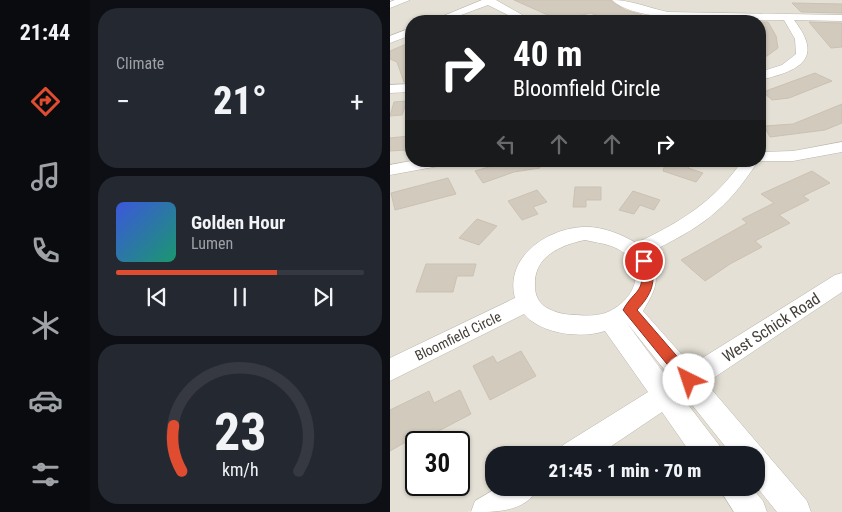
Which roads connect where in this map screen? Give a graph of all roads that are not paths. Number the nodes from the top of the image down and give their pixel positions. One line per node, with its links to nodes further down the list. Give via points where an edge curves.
1 (405, 0): 4 (street)
2 (489, 0): 5 (street); 6 (street)
3 (617, 0): 7 (street, via 638,9)
4 (390, 5)
5 (451, 15)
6 (517, 15)
7 (668, 15)
8 (766, 16): 9 (street)
9 (786, 16): 10 (street); 13 (street, via 803,47 800,57 783,70)
10 (842, 18)
11 (405, 34): 12 (street)
12 (390, 40)
13 (766, 74)
14 (405, 88): 15 (street)
15 (390, 89)
16 (842, 147): 17 (street)
17 (766, 158)
18 (406, 167): 20 (street)
19 (746, 167): 21 (street, via 730,191 708,213)
20 (390, 170)
21 (637, 250): 23 (street, via 623,241 586,233 566,236 548,244 534,256 525,270); 24 (street, via 647,273 648,285 642,296)
22 (842, 281): 26 (street, West Schick Road)
23 (527, 302): 24 (street, via 553,321 588,326); 25 (street, Bloomfield Circle)
24 (619, 316): 26 (street); 27 (street)
25 (390, 370)
26 (689, 380): 27 (street, West Schick Road); 30 (street)
27 (665, 396): 28 (street, West Schick Road); 29 (street)
28 (587, 446)
29 (702, 446)
30 (743, 446)
31 (765, 474): 36 (street)
32 (511, 496): 34 (street)
33 (740, 496): 35 (street)
34 (486, 512)
35 (752, 512)
36 (796, 512)

